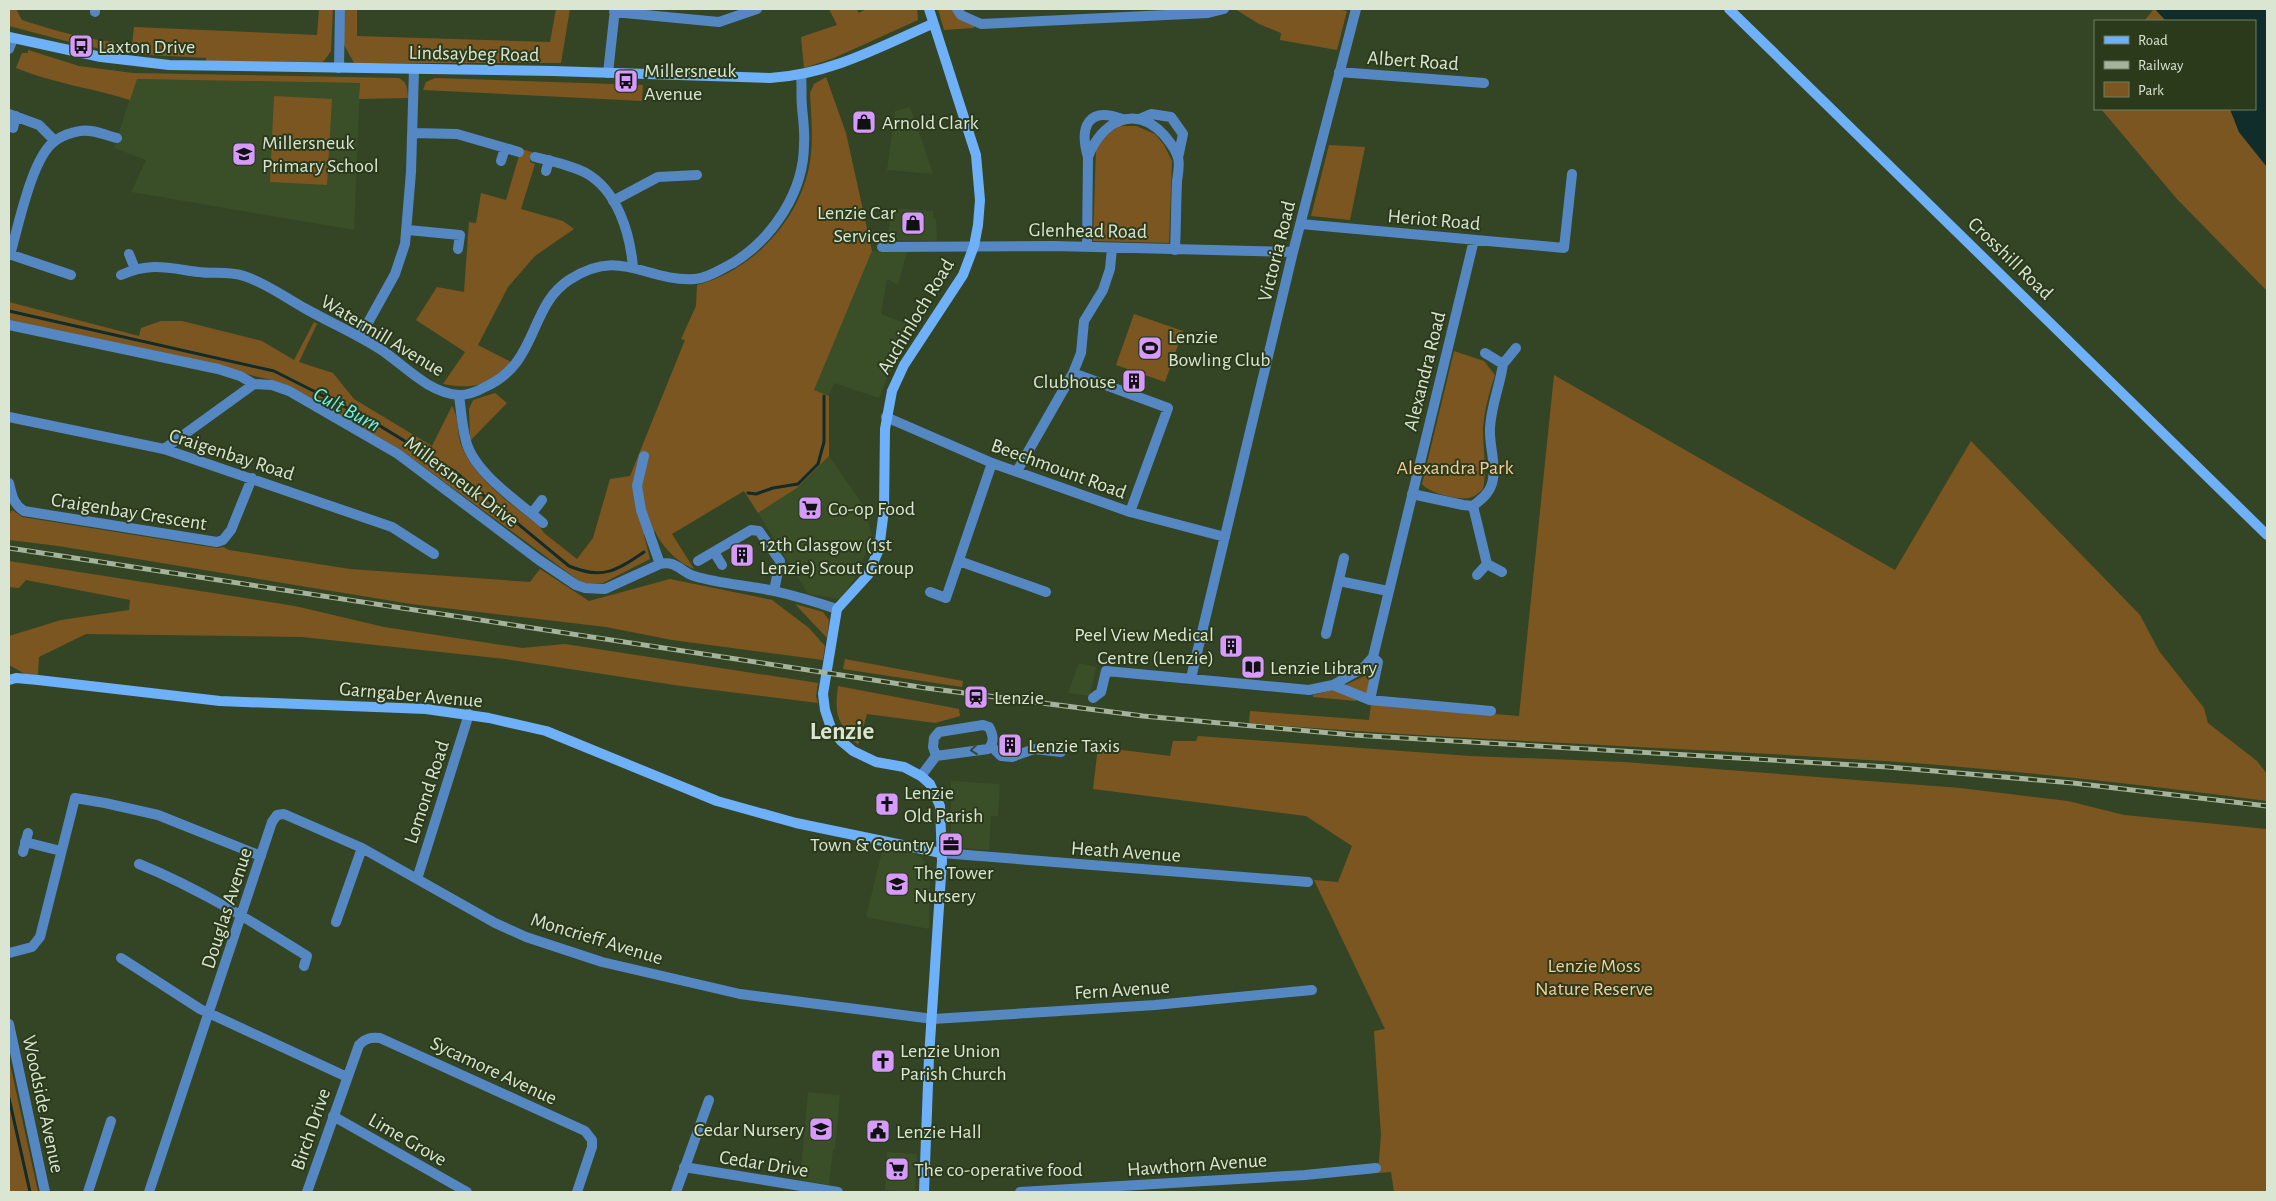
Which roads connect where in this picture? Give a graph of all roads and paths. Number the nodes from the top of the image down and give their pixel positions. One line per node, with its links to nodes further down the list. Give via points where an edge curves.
1 (340, 9): 12 (street)
2 (757, 9): 8 (street, via 719,22)
3 (929, 9): 9 (main road, Auchinloch Road)
4 (957, 9): 5 (street, via 961,15 981,24 1208,13)
5 (1224, 9)
6 (1356, 9): 14 (street, Victoria Road)
7 (1728, 9): 74 (main road, Crosshill Road)
8 (615, 11): 15 (street)
9 (932, 24): 16 (main road, Lindsaybeg Road, via 853,59); 40 (main road, Auchinloch Road, via 976,155 980,200)
10 (11, 38): 11 (street); 12 (main road, Lindsaybeg Road, via 126,61 187,66)
11 (9, 49)
12 (338, 68): 13 (main road, Lindsaybeg Road)
13 (414, 69): 15 (main road, Lindsaybeg Road); 22 (street)
14 (1339, 72): 17 (street, Albert Road); 36 (street, Victoria Road)
15 (608, 73): 16 (main road, Lindsaybeg Road, via 770,78)
16 (801, 75): 48 (street, Watermill Avenue, via 804,144 801,173 787,207 772,228 741,258 704,277 667,277)
17 (1484, 83)
18 (12, 115): 21 (street); 24 (street, via 39,125)
19 (1122, 119): 20 (street); 28 (street, via 1102,131); 28 (street, via 1109,114 1092,118 1084,128)
20 (1138, 119): 29 (street, via 1157,128 1170,142); 29 (street, via 1151,114 1171,118 1183,134)
21 (13, 128)
22 (413, 133): 25 (street, via 457,134); 37 (street)
23 (118, 138): 24 (street, via 80,131)
24 (55, 141): 46 (street, via 36,168)
25 (505, 148): 26 (street); 31 (street)
26 (519, 152)
27 (535, 157): 30 (street)
28 (1088, 157): 41 (street)
29 (1178, 158): 44 (street)
30 (549, 160): 32 (street); 35 (street, via 587,173)
31 (501, 161)
32 (546, 171)
33 (1572, 174): 38 (street, Heriot Road, via 1564,248)
34 (697, 175): 35 (street, via 658,177)
35 (613, 201): 48 (street, via 629,240)
36 (1301, 224): 38 (street, Heriot Road); 45 (street, Victoria Road)
37 (408, 230): 43 (street, via 460,235); 53 (street, via 399,266)
38 (1474, 240): 68 (street, Alexandra Road)
39 (882, 246): 40 (street, Glenhead Road)
40 (974, 246): 41 (street, Glenhead Road); 61 (main road, Auchinloch Road, via 963,275 904,366 892,391)
41 (1087, 247): 42 (street, Glenhead Road)
42 (1112, 248): 44 (street, Glenhead Road); 57 (street, via 1103,290 1084,321 1081,353)
43 (458, 249)
44 (1175, 250): 45 (street, Glenhead Road)
45 (1293, 252): 75 (street, Victoria Road)
46 (9, 254): 50 (street)
47 (130, 254): 49 (street)
48 (633, 267): 59 (street, Watermill Avenue, via 605,266 566,282 545,308 516,364 494,383)
49 (135, 269): 51 (street, Watermill Avenue); 53 (street, Watermill Avenue, via 163,266 244,275)
50 (71, 275)
51 (121, 275)
52 (9, 325): 58 (street, Millersneuk Drive, via 218,369)
53 (360, 337): 59 (street, Watermill Avenue, via 429,385)
54 (1516, 348): 56 (street)
55 (1485, 353): 56 (street)
56 (1503, 364): 70 (street, via 1492,404 1490,429 1494,478 1488,494)
57 (1073, 373): 65 (street); 71 (street, via 1168,408)
58 (254, 384): 62 (street); 81 (street, Millersneuk Drive, via 272,385 289,391 398,454 576,585 605,589)
59 (459, 395): 72 (street, via 466,442 472,455 498,484)
60 (9, 417): 62 (street, Craigenbay Road)
61 (886, 417): 64 (street, Beechmount Road); 91 (main road, Auchinloch Road, via 884,510 878,548 868,575)
62 (164, 449): 66 (street, Craigenbay Road)
63 (644, 456): 81 (street, via 637,486 641,510)
64 (992, 462): 65 (street, Beechmount Road); 80 (street)
65 (1017, 471): 71 (street, Beechmount Road)
66 (252, 478): 67 (street, Craigenbay Crescent, via 231,530 224,540 216,542 24,511 17,507); 77 (street, Craigenbay Road, via 392,527)
67 (9, 483)
68 (1412, 494): 70 (street); 88 (street, Alexandra Road)
69 (542, 500): 72 (street)
70 (1473, 506): 82 (street)
71 (1130, 512): 75 (street, Beechmount Road)
72 (532, 513): 73 (street)
73 (543, 523)
74 (2267, 535)
75 (1225, 537): 94 (street, Victoria Road)
76 (714, 552): 79 (street); 83 (street); 87 (street, via 751,530 760,532 780,561)
77 (434, 554)
78 (1344, 558): 86 (street)
79 (698, 561)
80 (959, 561): 89 (street, via 946,598); 90 (street)
81 (660, 564): 87 (street, via 675,564 692,576)
82 (1486, 564): 84 (street); 85 (street)
83 (722, 565)
84 (1502, 572)
85 (1477, 575)
86 (1339, 581): 88 (street); 92 (street)
87 (774, 591): 91 (street)
88 (1388, 591): 93 (street, Alexandra Road)
89 (930, 592)
90 (1046, 592)
91 (837, 609): 104 (main road, via 823,694 831,728 853,751 876,762 904,767)
92 (1326, 634)
93 (1373, 657): 96 (street, via 1363,668); 98 (street, Alexandra Road, via 1378,662)
94 (1191, 678): 96 (street, via 1309,690); 97 (street, via 1106,671 1101,692)
95 (9, 680): 100 (main road, Garngaber Avenue, via 38,680 220,701 426,709)
96 (1333, 685): 98 (street)
97 (1093, 698)
98 (1370, 700): 99 (street)
99 (1491, 711)
100 (469, 714): 109 (main road, Garngaber Avenue, via 546,731 717,802 796,823); 112 (street, Lomond Road)
101 (991, 746): 102 (street, via 1001,756 1012,757 1034,748); 103 (street, one-way to 103); 103 (street, via 993,740 988,727 948,730 939,732 934,738)
102 (1062, 752)
103 (936, 756): 104 (street)
104 (921, 776): 109 (main road, via 930,784 940,806)
105 (278, 815): 107 (street, Moncrieff Avenue, via 300,820); 110 (street, Douglas Avenue, via 272,822)
106 (26, 843): 108 (street)
107 (362, 848): 112 (street, Moncrieff Avenue); 115 (street)
108 (62, 851): 110 (street, via 75,798 80,798 158,816); 116 (street, via 40,937 32,947)
109 (941, 853): 113 (street, Heath Avenue); 121 (main road)
110 (261, 856): 114 (street, Douglas Avenue)
111 (139, 864): 114 (street)
112 (417, 879): 121 (street, Moncrieff Avenue, via 503,926 602,962 740,994)
113 (1308, 882)
114 (241, 915): 118 (street, via 307,956); 120 (street, Douglas Avenue)
115 (336, 922)
116 (9, 953)
117 (121, 958): 120 (street)
118 (304, 966)
119 (1312, 990): 121 (street, Fern Avenue, via 1155,1005)
120 (210, 1014): 123 (street); 132 (street, Douglas Avenue)
121 (933, 1019): 138 (main road)
122 (9, 1024): 130 (street, Woodside Avenue)
123 (347, 1077): 125 (street, Birch Drive); 135 (street, Sycamore Avenue, via 359,1045 368,1038 380,1038 585,1131 592,1140 592,1147)
124 (709, 1100): 127 (street)
125 (332, 1116): 133 (street, Birch Drive); 134 (street, Lime Grove)
126 (111, 1121): 131 (street)
127 (684, 1167): 129 (street, Cedar Drive); 136 (street)
128 (1376, 1168): 139 (street, Hawthorn Avenue)
129 (808, 1190): 137 (street, Cedar Drive)
130 (44, 1192)
131 (88, 1192)
132 (150, 1192)
133 (307, 1192)
134 (467, 1192)
135 (577, 1192)
136 (676, 1192)
137 (838, 1192)
138 (924, 1192)
139 (1020, 1192)

